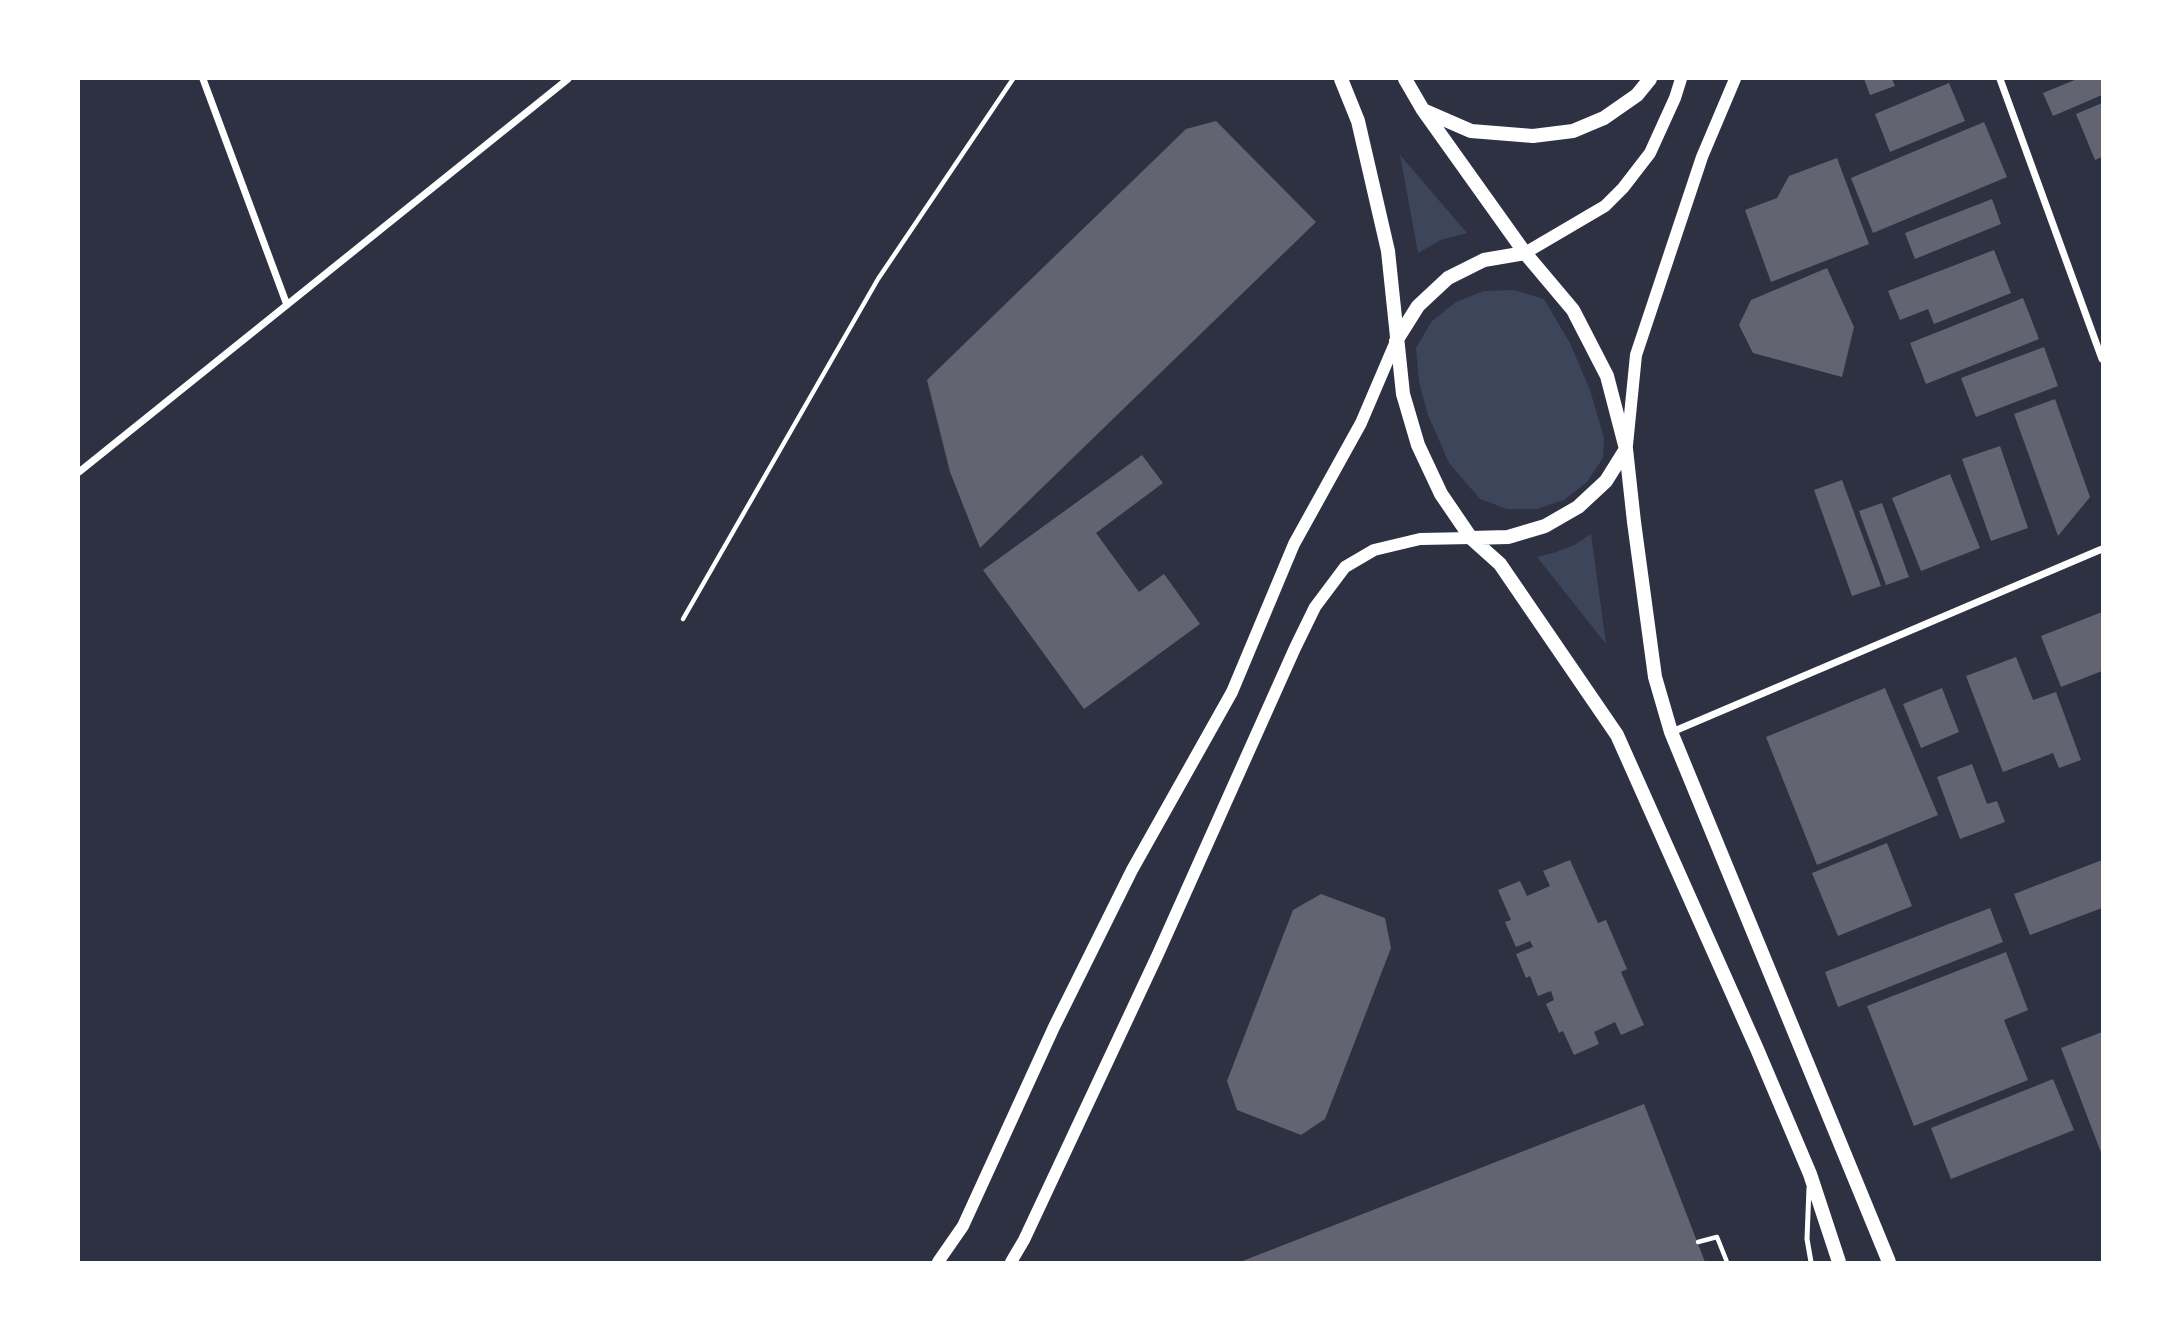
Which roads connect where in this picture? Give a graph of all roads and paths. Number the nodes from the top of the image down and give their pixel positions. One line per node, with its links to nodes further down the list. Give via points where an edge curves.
1 (204, 79): 12 (street)
2 (568, 79): 12 (street)
3 (1013, 79): 19 (path, via 878,279)
4 (1341, 79): 13 (main road, via 1358,121 1388,251)
5 (1405, 79): 10 (main road)
6 (1650, 79): 10 (main road, via 1637,96 1573,131 1534,136 1471,131)
7 (1681, 79): 11 (street, via 1650,153 1623,188 1605,206)
8 (1735, 79): 15 (street, via 1702,157 1636,355)
9 (2000, 79): 14 (street)
10 (1423, 110): 11 (main road)
11 (1525, 253): 13 (main road, via 1484,260 1448,278 1418,306); 15 (main road, via 1573,310 1607,376)
12 (287, 305): 16 (street)
13 (1396, 341): 17 (main road, via 1402,394 1418,445 1441,494); 23 (street, via 1361,423 1294,544 1232,692 1132,870 963,1226)
14 (2102, 359)
15 (1626, 449): 17 (main road, via 1606,481 1556,520 1508,537); 20 (main road, via 1655,677)
16 (79, 472)
17 (1471, 538): 21 (main road, via 1500,564 1617,735); 24 (street, via 1420,539 1374,550 1345,567 1315,607)
18 (2102, 549): 20 (street)
19 (683, 619)
20 (1671, 732): 28 (main road)
21 (1810, 1174): 26 (lane, via 1807,1238); 27 (main road)
22 (1698, 1242): 25 (path, via 1717,1237)
23 (938, 1262)
24 (1012, 1262)
25 (1727, 1262)
26 (1811, 1262)
27 (1839, 1262)
28 (1889, 1262)

